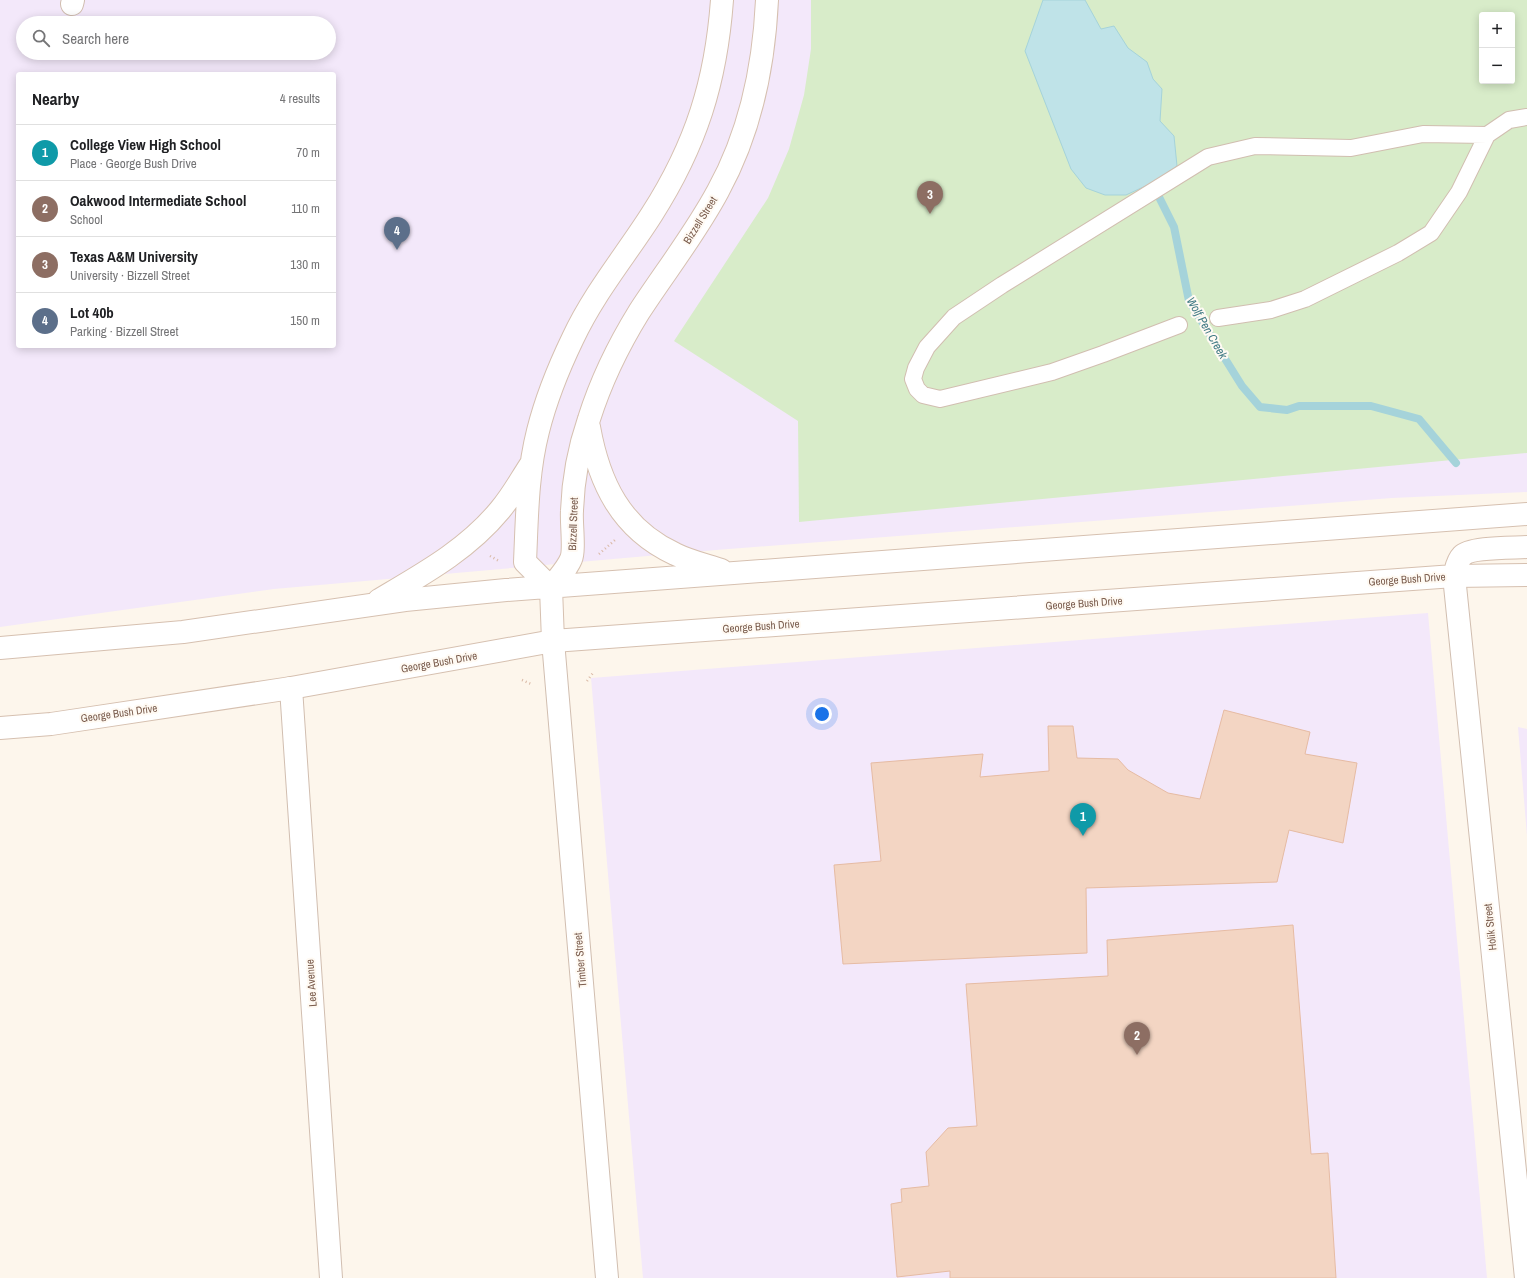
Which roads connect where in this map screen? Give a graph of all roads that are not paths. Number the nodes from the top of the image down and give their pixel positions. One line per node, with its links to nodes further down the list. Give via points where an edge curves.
1 (722, 0): 8 (main road, via 713,68 703,110 694,134 669,186 610,275 574,336 548,398)
2 (767, 0): 7 (main road, Bizzell Street, via 765,40 752,105 734,159 707,211 622,341 608,368)
3 (1527, 117): 4 (lane, via 1509,120)
4 (1487, 135): 5 (lane, via 1459,192 1431,234 1305,299 1271,310); 6 (lane, via 1423,134 1351,148 1255,146 1208,158 1002,284 954,317 927,347 913,380 923,395 940,399 1052,372)
5 (1218, 318)
6 (1179, 325)
7 (588, 421): 11 (main road, via 600,471 608,491 633,526 674,554); 14 (main road, Bizzell Street, via 574,490 572,558)
8 (532, 463): 14 (main road, via 525,562); 15 (main road, via 500,510 470,540 445,561)
9 (1527, 514): 11 (main road)
10 (1527, 547): 13 (main road, via 1475,550 1463,554)
11 (732, 574): 14 (main road)
12 (1527, 575): 13 (main road, George Bush Drive)
13 (1454, 576): 16 (main road, George Bush Drive); 22 (main road, Holik Street)
14 (551, 588): 15 (main road, via 506,590); 16 (main road, Timber Street)
15 (371, 605): 17 (main road, via 183,632)
16 (553, 641): 18 (main road, George Bush Drive); 21 (main road, Timber Street)
17 (0, 648)
18 (291, 688): 19 (main road, George Bush Drive, via 51,724); 20 (main road, Lee Avenue)
19 (0, 728)
20 (332, 1278)
21 (607, 1278)
22 (1526, 1278)

